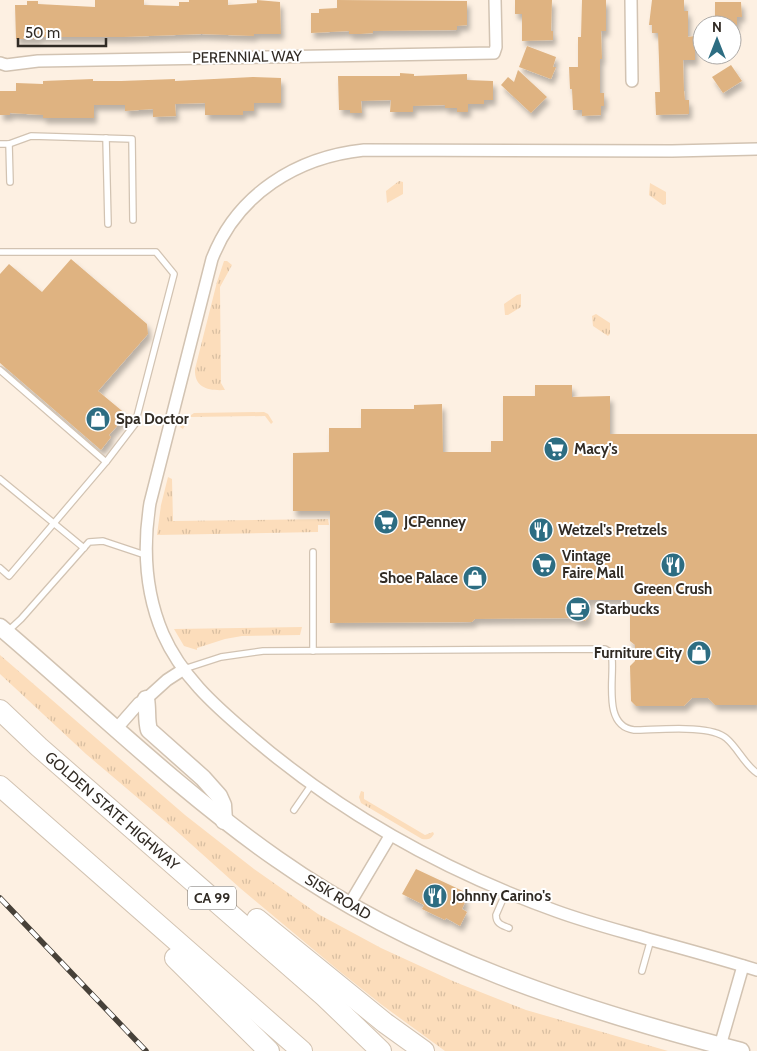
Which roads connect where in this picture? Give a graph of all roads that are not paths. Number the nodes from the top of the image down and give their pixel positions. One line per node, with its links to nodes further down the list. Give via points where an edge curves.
1 (495, 0): 3 (street, PERENNIAL WAY, via 494,54 48,61 6,66)
2 (631, 0): 4 (street)
3 (0, 63)
4 (632, 81)
5 (106, 138): 7 (lane, via 31,136); 10 (lane, via 132,139); 11 (lane)
6 (0, 144): 7 (lane)
7 (10, 144): 9 (lane)
8 (757, 150): 19 (street, via 364,150 321,158 276,180 236,217 217,245 212,259 150,503)
9 (10, 182)
10 (132, 220)
11 (108, 224)
12 (0, 252): 14 (lane, via 156,252 174,274 138,419)
13 (0, 370): 14 (lane)
14 (106, 462): 16 (lane)
15 (0, 479): 16 (lane)
16 (54, 524): 17 (lane); 20 (lane, via 9,576)
17 (84, 548): 19 (lane, via 89,542 104,541); 21 (lane, via 21,619)
18 (313, 552): 22 (lane)
19 (145, 555): 23 (street, via 156,616)
20 (0, 568)
21 (3, 630): 26 (main road, SISK ROAD)
22 (313, 651): 23 (lane, via 234,654); 28 (lane, via 605,649 612,659 613,711 625,728 718,732)
23 (184, 670): 24 (street, via 167,680); 29 (street, via 218,708)
24 (146, 700): 26 (street, via 139,703); 33 (main road, via 150,730 219,796)
25 (0, 710): 27 (highway, GOLDEN STATE HIGHWAY / CA 99)
26 (117, 728): 33 (main road, SISK ROAD)
27 (39, 747): 45 (highway, GOLDEN STATE HIGHWAY / CA 99, via 325,997); 46 (highway, via 139,818 256,919)
28 (757, 773)
29 (312, 784): 32 (lane); 34 (street)
30 (0, 786): 44 (highway)
31 (0, 794): 43 (highway, via 39,838 176,959)
32 (294, 810)
33 (224, 821): 36 (main road, SISK ROAD)
34 (390, 836): 35 (street); 36 (street)
35 (506, 892): 37 (lane, via 496,919); 38 (street, via 585,921)
36 (349, 905): 42 (main road, SISK ROAD, via 435,950 524,986)
37 (509, 928)
38 (651, 939): 39 (street); 41 (lane)
39 (743, 966): 40 (street); 42 (street)
40 (757, 970)
41 (642, 971)
42 (720, 1046): 47 (main road, SISK ROAD)
43 (269, 1051)
44 (302, 1051)
45 (382, 1051)
46 (424, 1051)
47 (741, 1051)

